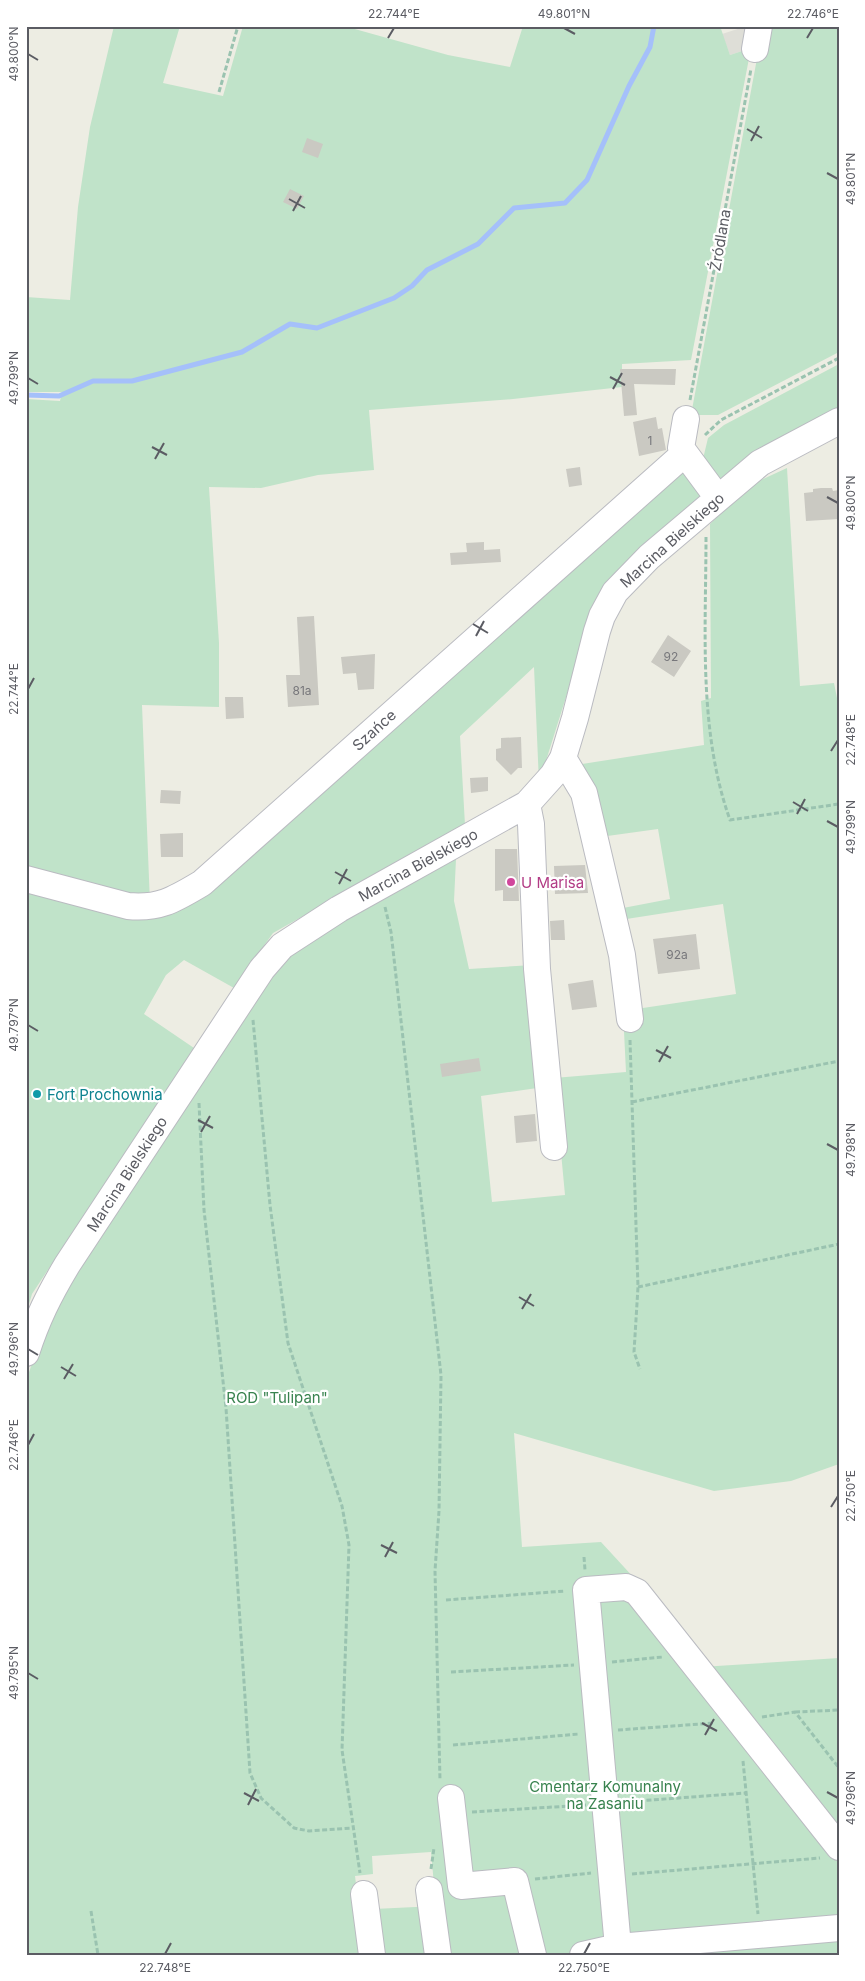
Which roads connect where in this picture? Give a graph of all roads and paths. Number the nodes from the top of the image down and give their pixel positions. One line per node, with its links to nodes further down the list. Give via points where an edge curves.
1 (238, 26): 3 (path)
2 (757, 38): 5 (path, Źródlana)
3 (219, 92)
4 (839, 358): 7 (path, via 721,420)
5 (686, 419): 7 (street, via 681,448)
6 (839, 421): 8 (street, Marcina Bielskiego, via 760,463)
7 (684, 454): 8 (street); 12 (street, Szańce, via 202,883 174,900 144,908)
8 (710, 505): 9 (street, Marcina Bielskiego, via 649,556 615,592 597,631); 11 (path, via 706,528 706,704 721,795 730,820)
9 (563, 758): 10 (street, Marcina Bielskiego, via 553,775); 15 (street, via 584,793 622,955)
10 (527, 804): 13 (street, Marcina Bielskiego); 19 (street, via 531,824 537,969)
11 (839, 804)
12 (26, 880)
13 (380, 886): 14 (street, Marcina Bielskiego, via 282,946); 35 (path, via 391,932 441,1375 435,1572)
14 (243, 998): 17 (street, Marcina Bielskiego); 37 (path, via 252,1008 270,1205 288,1343 342,1506 349,1545 342,1750)
15 (630, 1019): 18 (path)
16 (839, 1062): 18 (path)
17 (185, 1086): 22 (street, Marcina Bielskiego, via 50,1292); 37 (path, via 199,1097 204,1210 226,1408 250,1773 261,1798 294,1828 310,1831)
18 (632, 1102): 21 (path)
19 (554, 1148)
20 (839, 1244): 21 (path)
21 (638, 1287): 23 (path, via 634,1352)
22 (26, 1353)
23 (640, 1369)
24 (586, 1590): 25 (path); 26 (street, via 626,1587 637,1592); 27 (street)
25 (446, 1600)
26 (686, 1654): 27 (path); 31 (street)
27 (592, 1664): 28 (path); 36 (street)
28 (451, 1672)
29 (839, 1710): 30 (path)
30 (795, 1712): 31 (path); 33 (path)
31 (739, 1721): 39 (street)
32 (742, 1757): 34 (path)
33 (839, 1768)
34 (746, 1793): 36 (path); 40 (path)
35 (448, 1797): 36 (path); 42 (street, via 461,1886)
36 (605, 1804): 41 (street)
37 (353, 1828): 44 (path)
38 (436, 1839): 43 (path)
39 (834, 1852): 40 (path)
40 (753, 1864): 41 (path); 47 (path)
41 (611, 1874): 42 (path); 48 (street)
42 (515, 1881): 52 (street)
43 (430, 1890): 51 (street)
44 (364, 1894): 50 (street)
45 (91, 1911): 49 (path)
46 (839, 1928): 47 (street)
47 (760, 1935): 48 (street)
48 (618, 1947): 53 (street)
49 (98, 1955)
50 (372, 1955)
51 (438, 1955)
52 (534, 1955)
53 (583, 1955)

